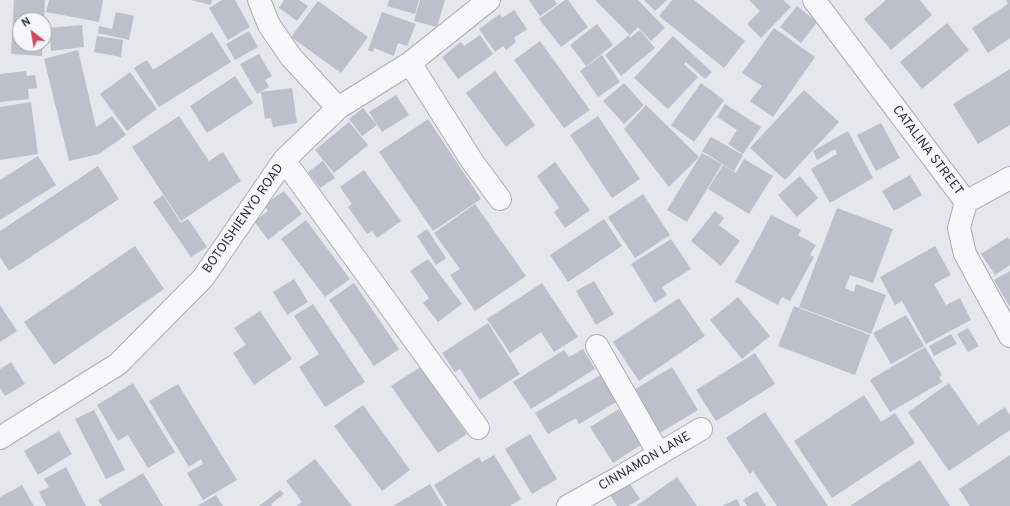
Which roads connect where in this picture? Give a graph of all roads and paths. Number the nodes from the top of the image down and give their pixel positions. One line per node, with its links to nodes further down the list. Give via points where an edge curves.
1 (259, 0): 5 (street, via 269,25 291,57)
2 (489, 0): 4 (street, BOTOISHIENYO ROAD)
3 (814, 0): 9 (street, CATALINA STREET)
4 (410, 63): 5 (street, BOTOISHIENYO ROAD); 8 (street, via 472,161)
5 (338, 108): 6 (street, BOTOISHIENYO ROAD)
6 (284, 160): 12 (street); 14 (street, BOTOISHIENYO ROAD, via 203,278 118,364)
7 (1010, 178): 9 (street)
8 (500, 199)
9 (966, 202): 10 (street, CATALINA STREET, via 959,228 965,254)
10 (1010, 336)
11 (596, 346): 15 (street)
12 (478, 428)
13 (701, 429): 15 (street, CINNAMON LANE)
14 (0, 438)
15 (659, 454): 16 (street, CINNAMON LANE)
16 (568, 506)

